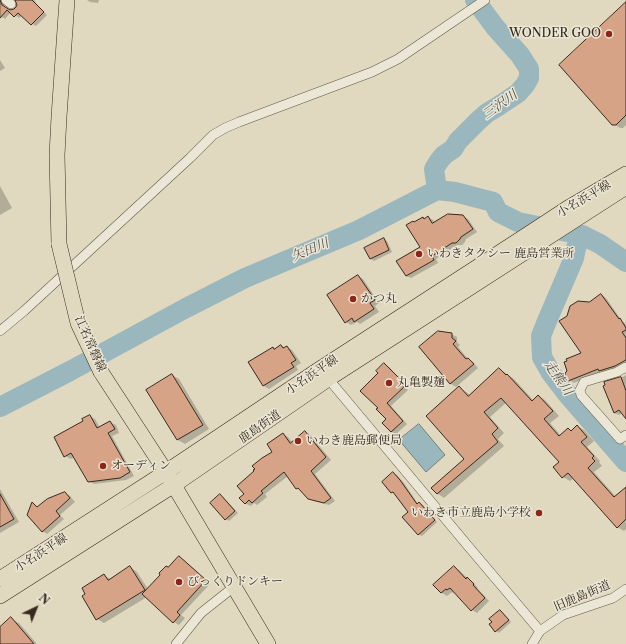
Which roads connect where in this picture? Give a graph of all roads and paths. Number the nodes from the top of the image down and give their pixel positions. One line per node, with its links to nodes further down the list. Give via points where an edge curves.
1 (67, 0): 11 (main road, 江名常磐線, bridge, via 58,117 59,244 78,322 102,372)
2 (485, 0): 7 (street, via 391,63 224,128 213,135)
3 (626, 174): 5 (main road, 小名浜平線)
4 (626, 187): 5 (main road, 小名浜平線)
5 (573, 213): 6 (main road, 小名浜平線)
6 (536, 237): 9 (main road, 鹿島街道)
7 (0, 330)
8 (626, 367): 10 (street, via 584,382 580,390 581,395 620,439)
9 (324, 374): 11 (main road, 小名浜平線); 12 (main road, 鹿島街道); 19 (street)
10 (626, 434)
11 (166, 472): 12 (main road, 江名常磐線); 13 (main road, 小名浜平線)
12 (174, 485): 14 (main road, 江名常磐線); 16 (main road, 鹿島街道)
13 (0, 579)
14 (235, 586): 20 (street, via 201,613); 21 (main road, 江名常磐線)
15 (626, 589): 17 (street, 旧鹿島街道)
16 (0, 596)
17 (613, 598): 18 (street); 19 (street, 旧鹿島街道, via 563,615)
18 (626, 599)
19 (540, 631): 22 (street, 旧鹿島街道)
20 (176, 644)
21 (268, 644)
22 (532, 644)

